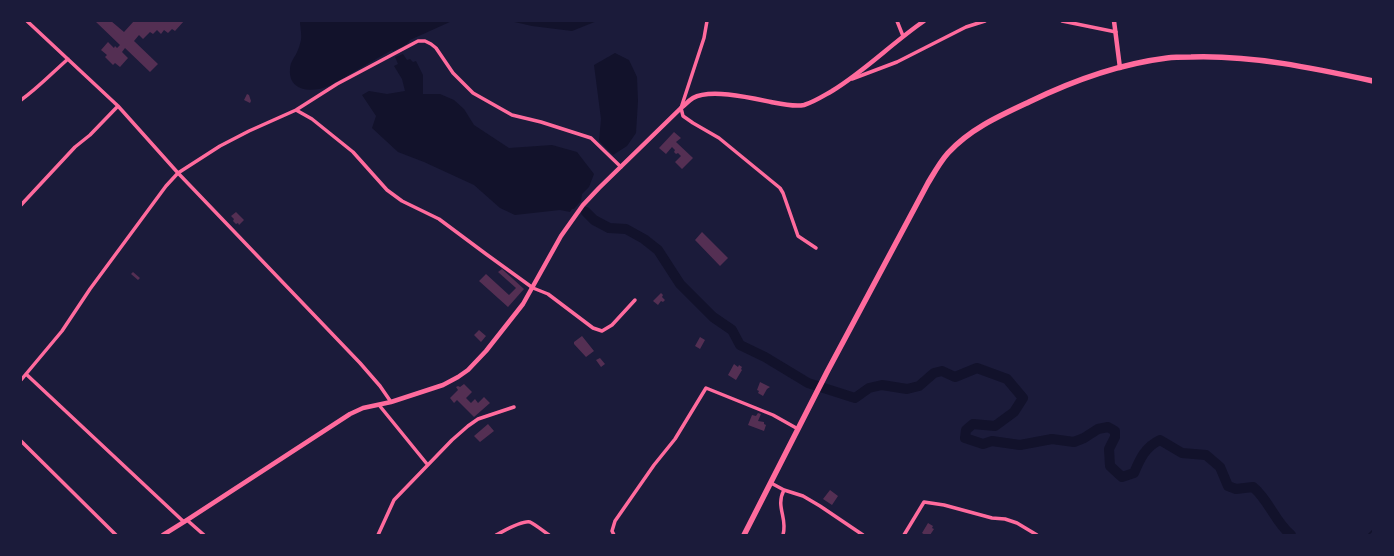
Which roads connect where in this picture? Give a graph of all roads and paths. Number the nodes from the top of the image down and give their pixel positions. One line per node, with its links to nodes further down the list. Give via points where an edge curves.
1 (27, 21): 10 (street)
2 (707, 21): 16 (street)
3 (897, 21): 9 (street)
4 (924, 21): 9 (street)
5 (985, 21): 12 (street, via 966,27 897,62)
6 (1062, 21): 8 (street)
7 (1114, 21): 8 (street)
8 (1116, 32): 11 (street)
9 (903, 36): 12 (street)
10 (68, 59): 14 (street); 15 (street)
11 (1120, 68): 13 (main road, via 1167,58 1234,57 1300,66); 29 (main road, via 1067,84 997,117 965,136 948,154 928,183)
12 (850, 80): 16 (street, via 817,100 803,105 718,94 693,98)
13 (1373, 81)
14 (21, 100)
15 (118, 106): 19 (street); 20 (street)
16 (681, 108): 18 (street); 21 (street, via 683,116 719,138 780,188 798,236)
17 (296, 110): 18 (street, via 337,84 418,41 425,41 436,48 453,73 473,93 512,116 591,138); 19 (street, via 249,130); 22 (street, via 312,118 353,152 387,190 402,201 439,219)
18 (620, 168): 22 (street, via 577,213 561,236)
19 (178, 173): 24 (street, via 90,289 62,331); 26 (street, via 360,363)
20 (21, 204)
21 (816, 248)
22 (533, 288): 23 (street, via 548,294 593,328 602,331 612,325); 26 (street, via 490,346 468,370 443,385)
23 (635, 300)
24 (26, 374): 25 (street); 34 (street)
25 (21, 380)
26 (391, 402): 27 (street)
27 (379, 405): 31 (street); 34 (street, via 350,414)
28 (514, 407): 31 (street, via 488,415 468,426)
29 (798, 429): 32 (main road); 41 (street, via 773,415 706,388 675,439 615,521 612,531)
30 (21, 441): 35 (street)
31 (427, 464): 38 (street, via 394,500)
32 (771, 483): 33 (street); 42 (main road)
33 (784, 490): 43 (street, via 780,505 784,521); 44 (street, via 809,499)
34 (186, 521): 36 (street); 37 (street)
35 (116, 535)
36 (163, 535)
37 (204, 535)
38 (378, 535)
39 (496, 535): 40 (street, via 521,523 530,522)
40 (549, 535)
41 (614, 535)
42 (744, 535)
43 (783, 535)
44 (863, 535)
45 (904, 535): 46 (street, via 924,502 1018,522)
46 (1037, 535)

